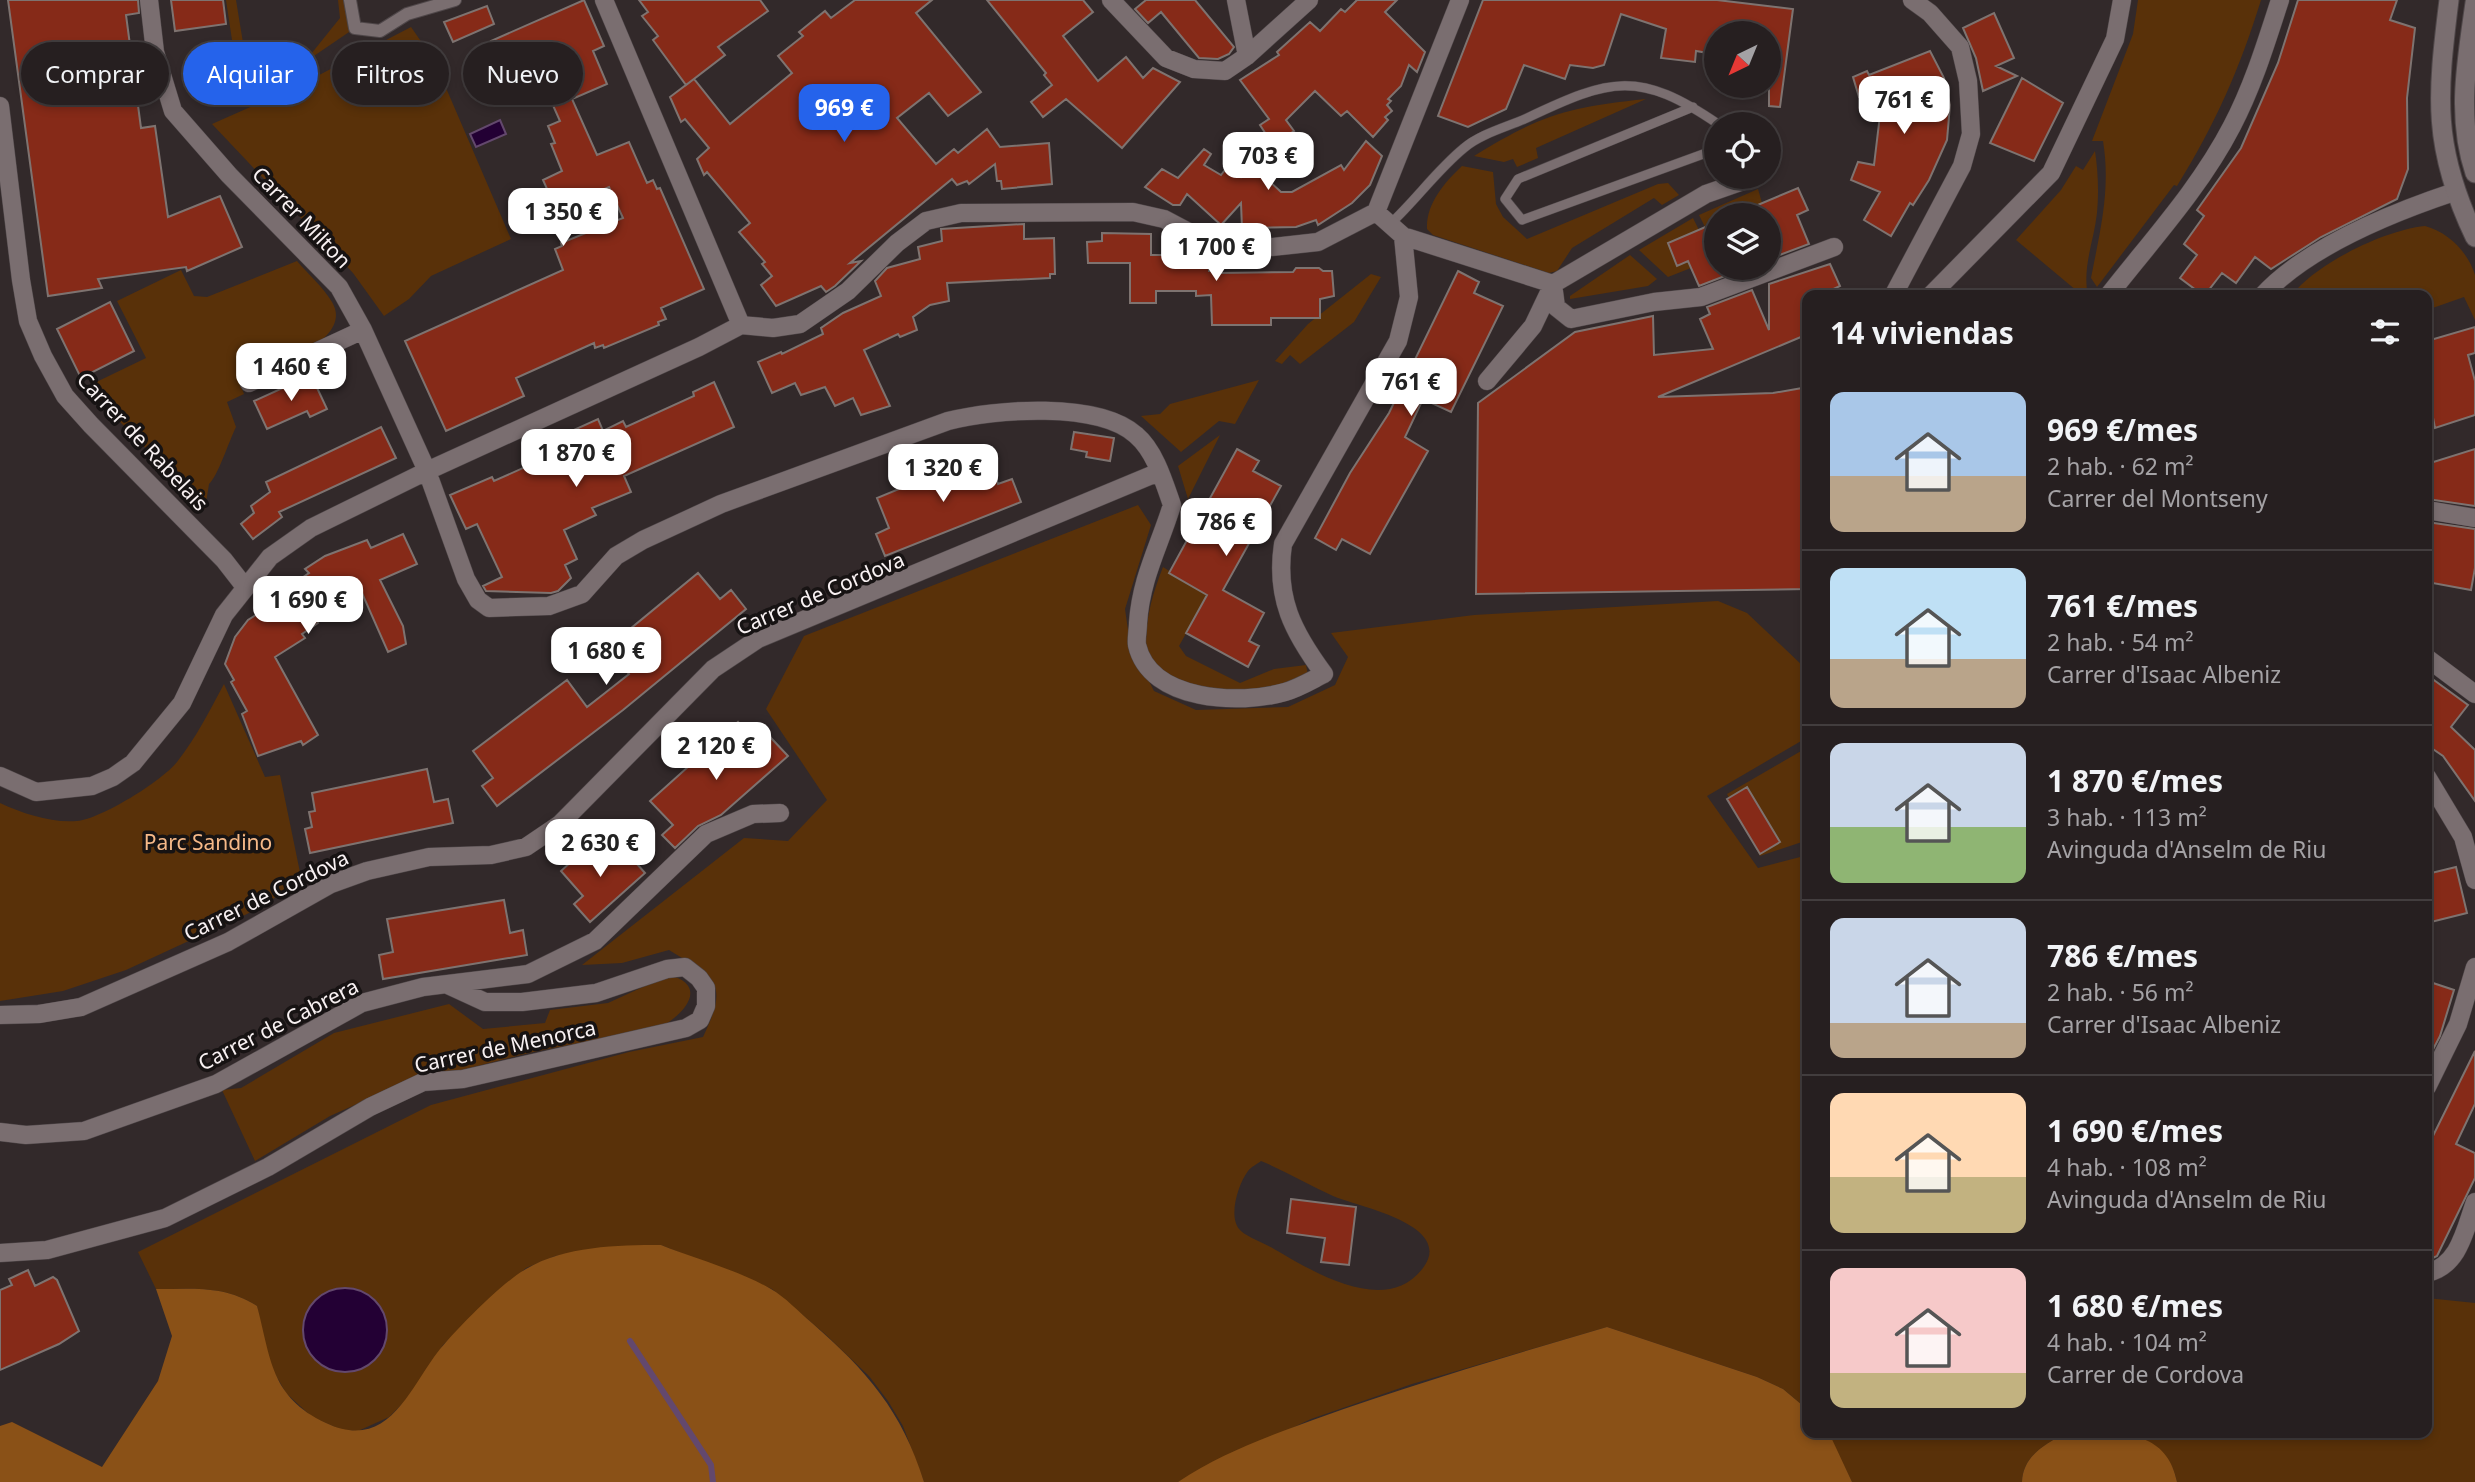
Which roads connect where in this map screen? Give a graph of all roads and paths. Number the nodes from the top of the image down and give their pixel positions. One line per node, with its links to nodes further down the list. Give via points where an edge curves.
1 (149, 0): 32 (street, Carrer Milton, via 155,52 173,111 229,176 339,287)
2 (350, 0): 3 (street, via 355,28 380,31 407,14)
3 (455, 0)
4 (604, 0): 31 (street)
5 (1111, 0): 14 (street, via 1156,49 1179,65 1224,71)
6 (1236, 0): 14 (street)
7 (1309, 0): 14 (street)
8 (1460, 0): 22 (street)
9 (1912, 0): 27 (street, via 1960,47 1968,81 1971,134 1962,166)
10 (2122, 0): 28 (street, via 2115,39 2051,173)
11 (2280, 0): 29 (street, via 2260,63 2232,127 2204,173)
12 (2449, 0): 21 (street, via 2438,89 2443,149)
13 (2475, 3): 19 (street, via 2464,100)
14 (1247, 56)
15 (0, 106): 39 (street, Carrer de Rabelais, via 20,280 28,321 43,356 74,406)
16 (1693, 107): 17 (lane); 18 (lane, via 1518,179 1506,199 1522,220); 23 (lane, via 1646,85 1576,94 1465,146)
17 (1704, 114)
18 (1704, 154)
19 (2475, 173)
20 (1718, 189): 26 (street)
21 (2454, 192): 24 (street); 30 (street, via 2325,248)
22 (1376, 212): 23 (street); 31 (street, via 1318,242 1245,250 1217,247 1164,219 1133,212 961,213 926,221 848,291 800,324 773,328)
23 (1396, 230): 26 (street); 36 (street, via 1409,297 1398,341 1283,544 1278,573 1285,606 1302,644 1324,674 1286,692 1235,701 1178,689 1153,675 1137,645 1143,579 1172,505)
24 (2475, 237)
25 (1834, 247): 26 (street, via 1701,297 1571,319 1556,307)
26 (1553, 284): 33 (street, via 1533,326)
27 (1896, 290)
28 (1936, 290)
29 (2113, 290)
30 (2269, 290)
31 (741, 325): 35 (street)
32 (363, 330): 34 (street); 35 (street, Carrer Milton)
33 (1488, 381)
34 (249, 383)
35 (426, 471): 36 (street, Carrer Milton, via 466,579 478,600 489,608 549,606 582,594 616,556 643,540 797,475 978,413 1059,413 1122,424 1138,436); 39 (street, via 311,528 270,556)
36 (1159, 472): 48 (street, Carrer de Cordova, via 713,669 560,824 526,847 491,855 429,857 367,871 331,884 228,942 81,1007)
37 (2432, 511): 38 (street)
38 (2475, 518)
39 (245, 587): 42 (street, via 224,615 182,703 133,763 92,786 70,790 36,792)
40 (2432, 662): 41 (street)
41 (2475, 694)
42 (0, 776)
43 (2432, 785): 45 (street, via 2463,837)
44 (780, 813): 47 (street, Carrer de Cabrera, via 753,814 706,835 596,941 528,974)
45 (2475, 880)
46 (2475, 967): 49 (street, via 2458,1024)
47 (448, 985): 50 (street, Carrer de Cabrera, via 362,1003 216,1084 127,1118 54,1135); 52 (street, Carrer de Menorca, via 485,1002 522,1002 596,993 685,967 706,988 706,1006 700,1020 686,1028 642,1040 463,1079 423,1082 165,1218 47,1250)
48 (0, 1015)
49 (2432, 1077)
50 (0, 1132)
51 (2475, 1202): 53 (street, via 2454,1258)
52 (0, 1253)
53 (2432, 1272)

